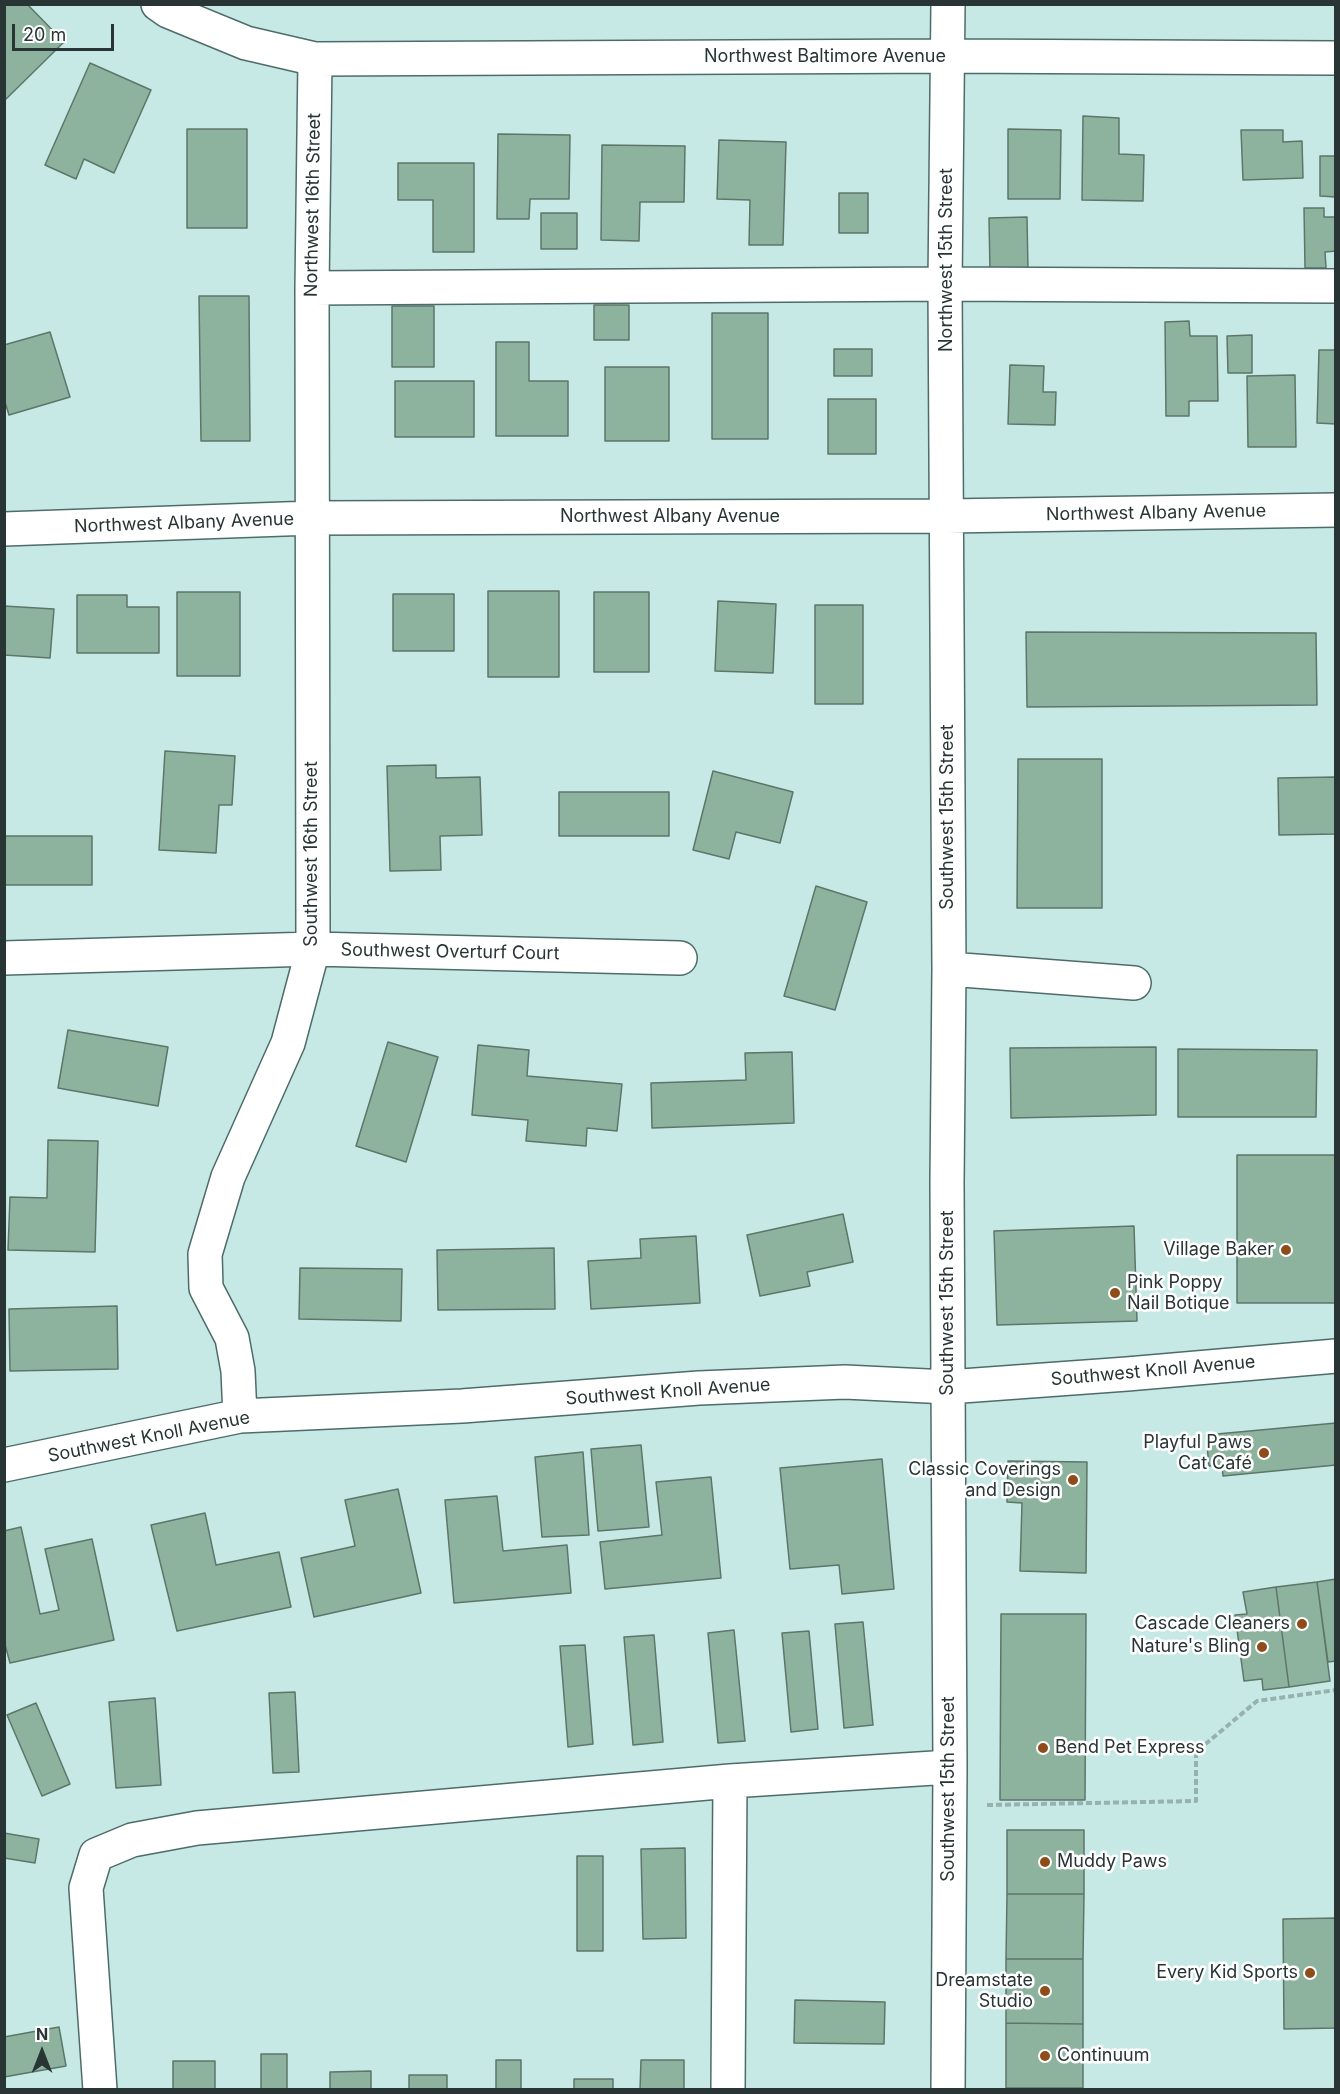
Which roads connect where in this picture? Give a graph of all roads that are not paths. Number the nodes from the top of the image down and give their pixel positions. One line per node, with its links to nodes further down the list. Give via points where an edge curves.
1 (158, 4): 5 (street, via 246,43)
2 (948, 4): 3 (street, Northwest 15th Street)
3 (949, 56): 4 (street, Northwest Baltimore Avenue); 5 (street, Northwest Baltimore Avenue); 6 (street, Northwest 15th Street)
4 (1335, 58)
5 (315, 59): 8 (street, Northwest 16th Street)
6 (945, 284): 7 (street); 8 (street); 10 (street, Northwest 15th Street)
7 (1335, 286)
8 (312, 288): 11 (street, Northwest 16th Street)
9 (1335, 510): 10 (street, Northwest Albany Avenue)
10 (947, 516): 11 (street, Northwest Albany Avenue); 16 (street, Southwest 15th Street)
11 (312, 518): 12 (street, Northwest Albany Avenue); 13 (street, Southwest 16th Street)
12 (4, 529)
13 (313, 949): 14 (street, Southwest Overturf Court); 15 (street, Southwest Overturf Court); 20 (street, Southwest 16th Street, via 288,1043 228,1177 206,1254 206,1288 232,1338)
14 (4, 958)
15 (680, 958)
16 (949, 969): 17 (street); 19 (street, Southwest 15th Street)
17 (1134, 983)
18 (1335, 1356): 19 (street, Southwest Knoll Avenue)
19 (948, 1386): 20 (street, Southwest Knoll Avenue, via 845,1382 699,1388 462,1406); 22 (street, Southwest 15th Street)
20 (240, 1416): 21 (street, Southwest Knoll Avenue)
21 (4, 1465)
22 (950, 1767): 23 (street); 26 (street, Southwest 15th Street)
23 (730, 1780): 24 (street, via 197,1828 132,1840 96,1855 86,1888); 25 (street)
24 (100, 2090)
25 (728, 2090)
26 (948, 2090)

